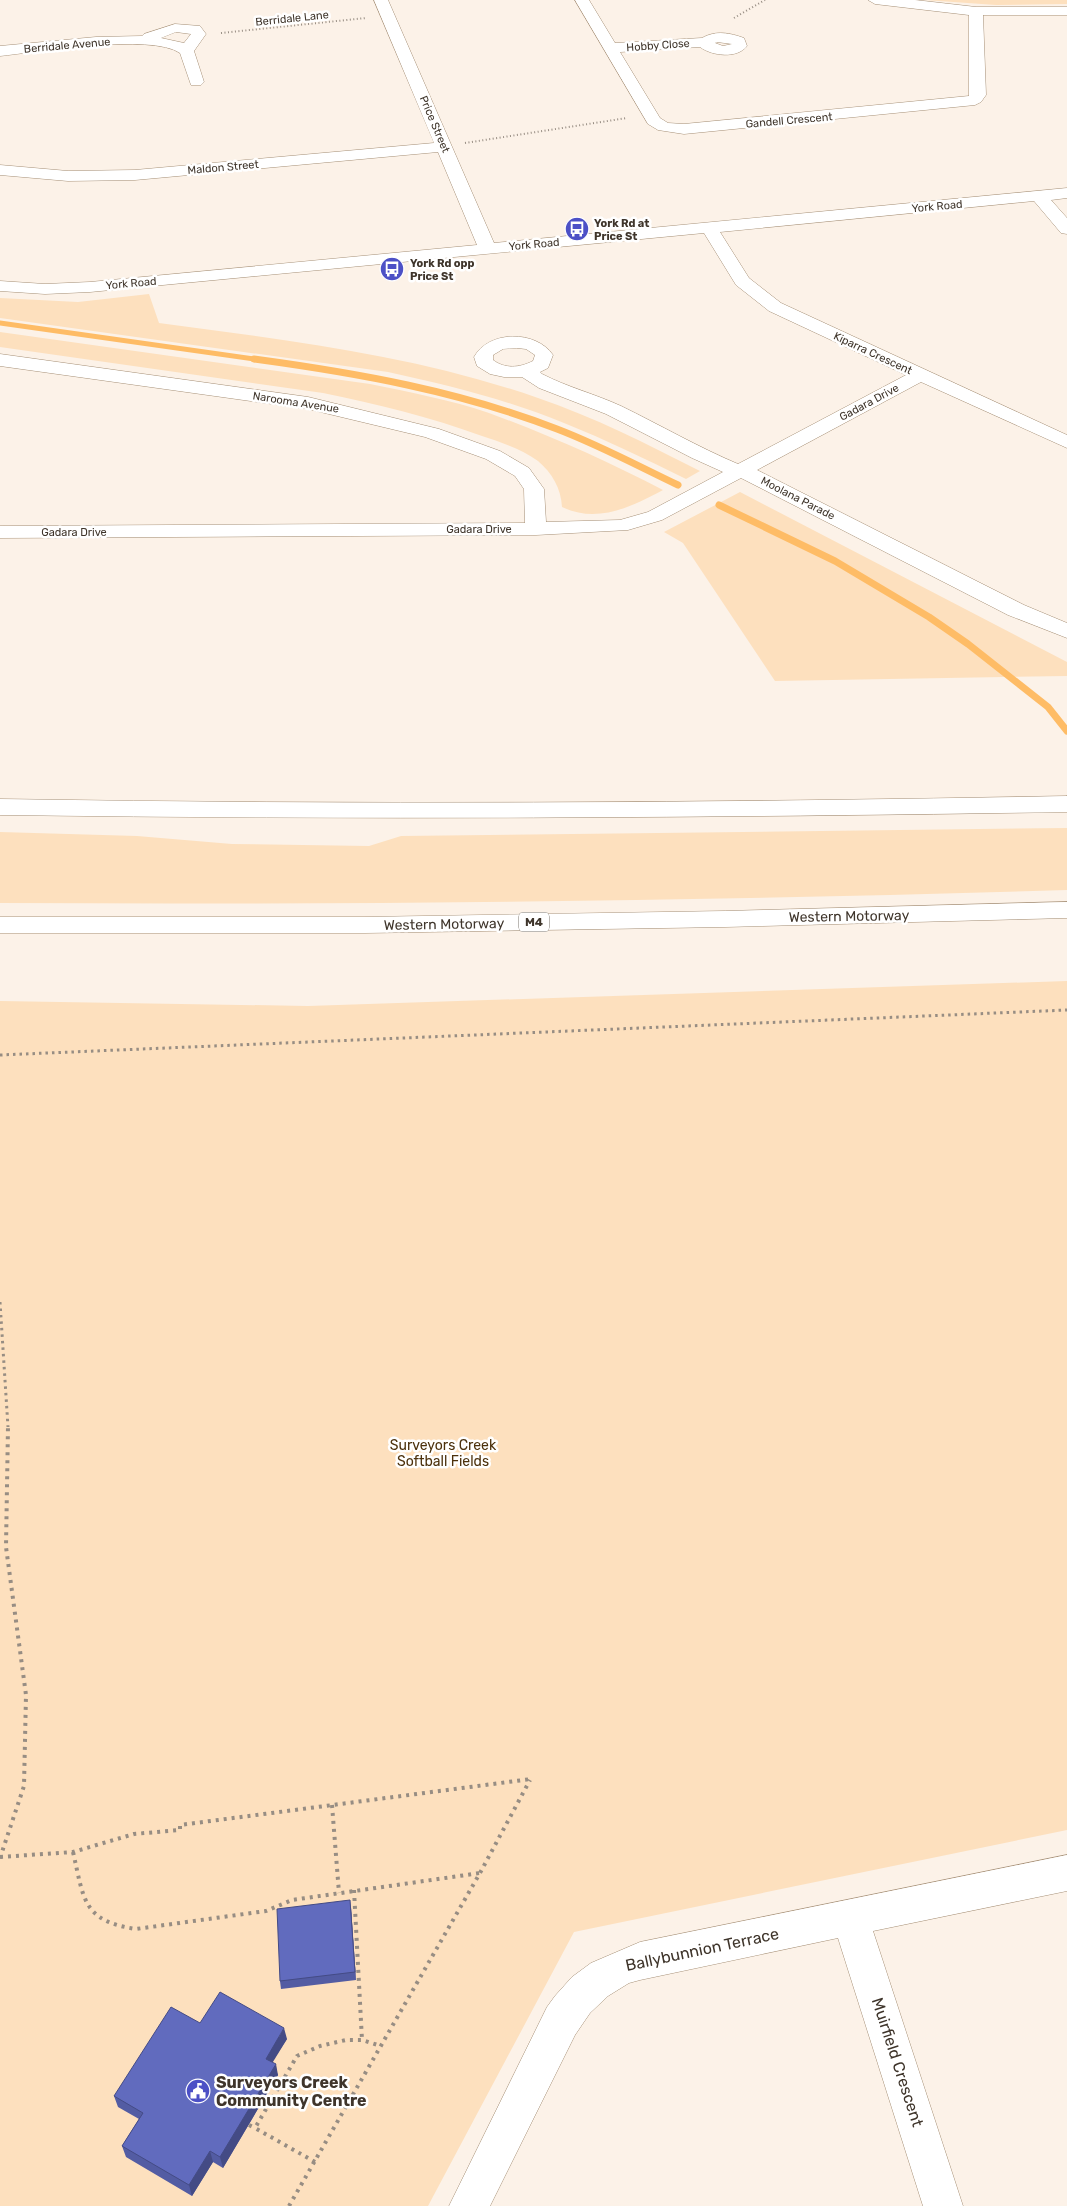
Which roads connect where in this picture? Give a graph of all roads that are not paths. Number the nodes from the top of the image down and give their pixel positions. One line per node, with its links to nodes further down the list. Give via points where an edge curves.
1 (381, 0): 12 (main road, Price Street)
2 (582, 0): 8 (main road, Gandell Crescent)
3 (875, 0): 4 (main road)
4 (976, 11): 5 (main road); 8 (main road, Gandell Crescent, via 978,95 969,102 690,129 664,127 650,115)
5 (1067, 11)
6 (135, 40): 9 (main road, Berridale Avenue, via 169,43); 9 (main road, Berridale Avenue, via 180,28 195,29 198,36); 10 (main road, Berridale Avenue)
7 (710, 40): 8 (main road, Hobby Close)
8 (611, 48)
9 (186, 50): 11 (main road)
10 (0, 51)
11 (196, 82)
12 (445, 147): 13 (main road, Maldon Street, via 135,175 68,176); 18 (main road, Price Street)
13 (0, 170)
14 (1067, 193): 15 (main road, York Road)
15 (1039, 196): 16 (main road, York Road); 17 (main road)
16 (709, 228): 18 (main road, York Road); 22 (main road, Kiparra Crescent, via 735,271 762,298)
17 (1067, 230)
18 (488, 249): 19 (main road, York Road, via 90,287)
19 (0, 286)
20 (0, 360): 25 (main road, Narooma Avenue, via 308,403 432,433 493,455 522,472 534,489)
21 (526, 371): 24 (main road, Moolana Parade, via 546,384 612,409)
22 (920, 375): 23 (main road, Kiparra Crescent); 24 (main road, Gadara Drive)
23 (1067, 442)
24 (739, 471): 25 (main road, Gadara Drive, via 641,522 600,528); 27 (main road, Moolana Parade, via 1016,610)
25 (536, 529): 26 (main road, Gadara Drive)
26 (0, 532)
27 (1067, 631)
28 (1067, 804): 29 (main road, via 788,809)
29 (0, 807)
30 (1067, 910): 31 (main road, Western Motorway / M4, via 385,925)
31 (0, 925)
32 (1067, 1873): 33 (main road, Ballybunnion Terrace)
33 (852, 1919): 34 (main road, Ballybunnion Terrace, via 623,1965 596,1980 572,2003 561,2021); 35 (main road, Muirfield Crescent)
34 (469, 2206)
35 (944, 2206)

